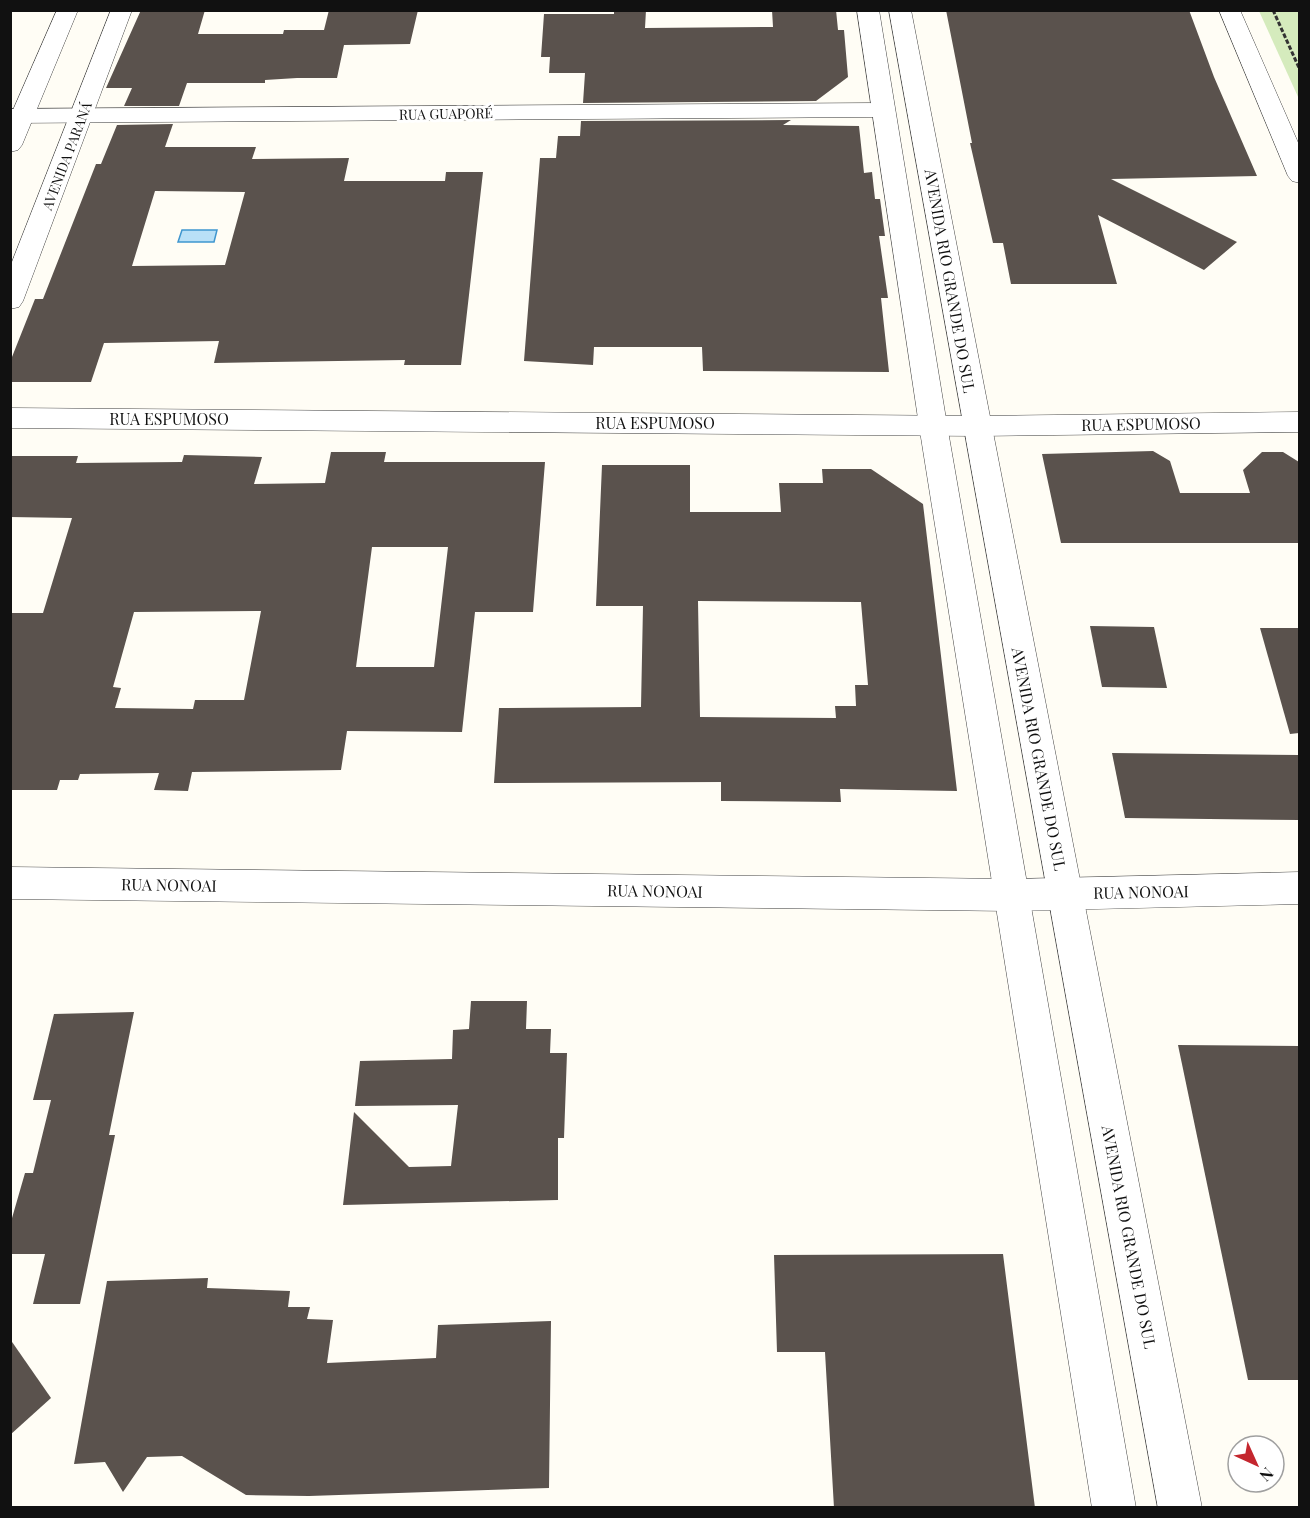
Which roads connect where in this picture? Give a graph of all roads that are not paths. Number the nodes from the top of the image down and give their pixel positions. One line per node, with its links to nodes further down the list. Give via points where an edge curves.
1 (68, 10): 7 (street)
2 (122, 10): 8 (street, AVENIDA PARANÁ)
3 (868, 10): 6 (street)
4 (900, 10): 15 (street, AVENIDA RIO GRANDE DO SUL)
5 (1229, 10): 10 (street)
6 (882, 110): 8 (street, RUA GUAPORÉ); 14 (street)
7 (16, 116): 8 (street, RUA GUAPORÉ); 9 (street)
8 (82, 117): 11 (street, AVENIDA PARANÁ)
9 (10, 145)
10 (1299, 176)
11 (10, 301)
12 (10, 418): 14 (street, RUA ESPUMOSO)
13 (1299, 422): 15 (street, RUA ESPUMOSO)
14 (933, 425): 15 (street, RUA ESPUMOSO); 19 (street)
15 (977, 426): 18 (street, AVENIDA RIO GRANDE DO SUL)
16 (10, 883): 19 (street, RUA NONOAI)
17 (1299, 888): 18 (street, RUA NONOAI)
18 (1065, 894): 19 (street, RUA NONOAI); 21 (street, AVENIDA RIO GRANDE DO SUL)
19 (1011, 895): 20 (street)
20 (1114, 1508)
21 (1179, 1508)

